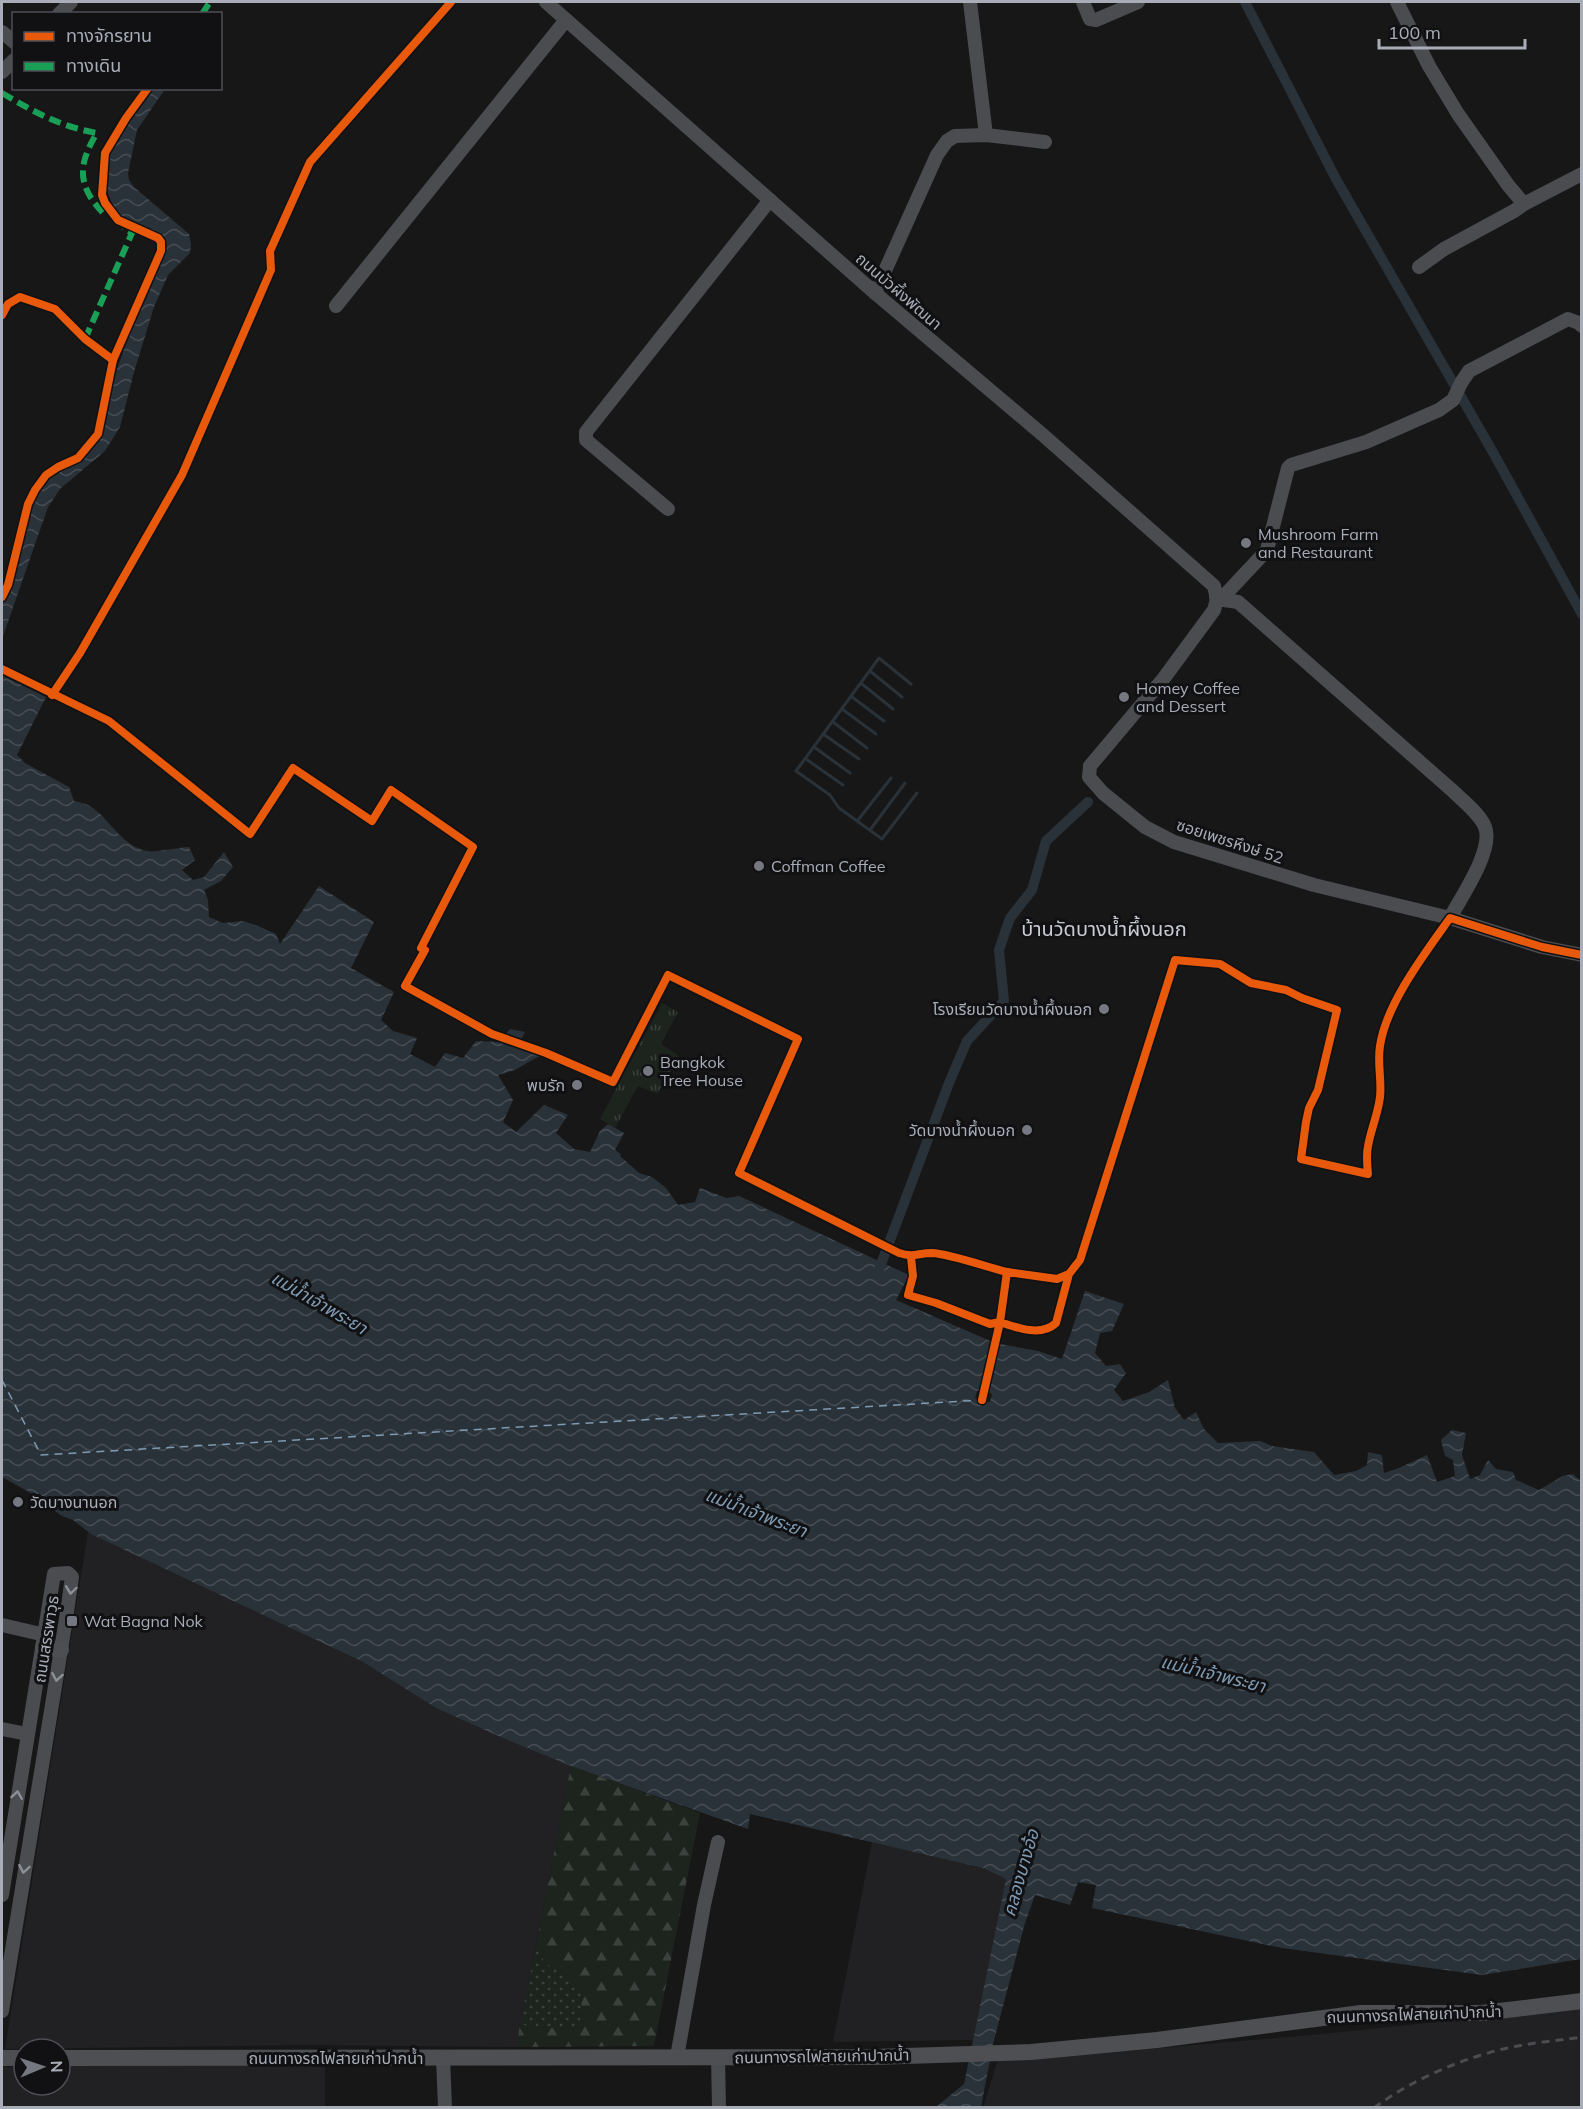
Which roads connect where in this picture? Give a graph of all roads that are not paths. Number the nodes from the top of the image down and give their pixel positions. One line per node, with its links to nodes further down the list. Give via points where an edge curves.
1 (546, 2): 6 (street, ถนนบัวผึ้งพัฒนา)
2 (970, 2): 7 (street)
3 (1083, 2): 4 (street, via 1090,19 1096,20)
4 (1138, 2)
5 (1397, 2): 11 (street, via 1458,114)
6 (566, 20): 10 (street, ถนนบัวผึ้งพัฒนา); 14 (street)
7 (986, 135): 8 (street); 13 (street, via 950,138 937,155)
8 (1046, 141)
9 (1581, 174): 11 (street)
10 (770, 200): 13 (street, ถนนบัวผึ้งพัฒนา); 16 (street, via 586,432 586,440)
11 (1524, 204): 12 (street)
12 (1419, 267)
13 (875, 293): 17 (street, ถนนบัวผึ้งพัฒนา, via 1214,586)
14 (336, 306)
15 (1581, 326): 17 (street, via 1568,319 1555,324 1469,371 1453,400 1438,410 1366,442 1291,465 1267,550)
16 (668, 508)
17 (1215, 602): 18 (street, via 1238,602 1481,819 1486,830 1481,860); 18 (street, ซอยเพชรหึงษ์ 52, via 1164,678 1090,766 1089,777 1145,827 1174,842 1314,885)
18 (1449, 918): 19 (street, ซอยเพชรหึงษ์ 52)
19 (1581, 955)
20 (2, 1625): 21 (street)
21 (44, 1641): 22 (main road); 22 (street, ถนนสรรพาวุธ, one-way to 22, via 54,1574 68,1573 72,1583); 24 (street, ถนนสรรพาวุธ)
22 (61, 1650): 28 (street, ถนนสรรพาวุธ, one-way to 28)
23 (2, 1729): 24 (street)
24 (27, 1734): 26 (street, ถนนสรรพาวุธ, one-way to 24)
25 (718, 1842): 30 (street)
26 (2, 1895)
27 (1581, 2001): 31 (main road, ถนนทางรถไฟสายเก่าปากน้ำ, via 1482,2013 1361,2013 1031,2052)
28 (2, 2011)
29 (443, 2057): 30 (main road, ถนนทางรถไฟสายเก่าปากน้ำ); 32 (main road, ถนนทางรถไฟสายเก่าปากน้ำ); 33 (street)
30 (677, 2057): 31 (main road, ถนนทางรถไฟสายเก่าปากน้ำ)
31 (718, 2057): 34 (street)
32 (72, 2058)
33 (445, 2108)
34 (719, 2108)

